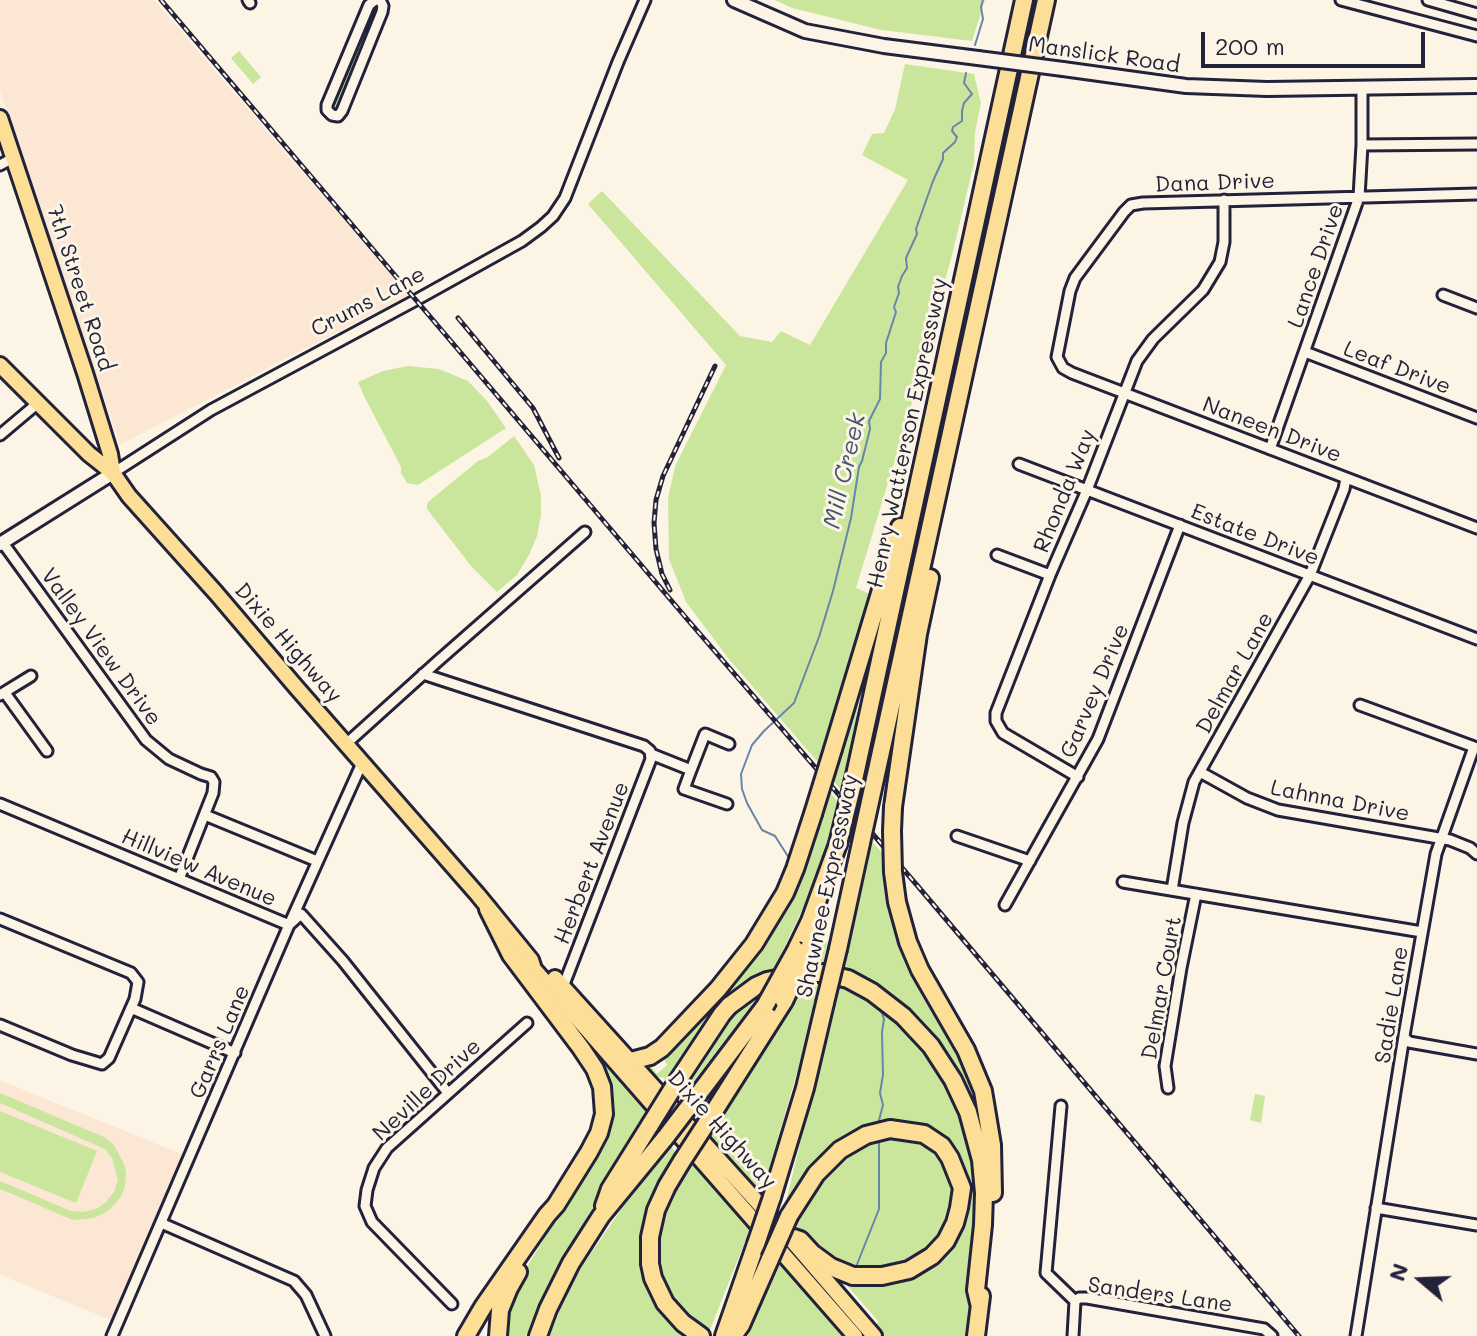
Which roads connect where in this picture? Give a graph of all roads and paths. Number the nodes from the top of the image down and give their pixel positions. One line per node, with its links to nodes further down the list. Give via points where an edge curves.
1 (378, 0): 1 (street, via 369,5 327,105 332,115 342,111 382,12)
2 (645, 0): 33 (street, Crums Lane, via 565,198 541,227 211,410)
3 (734, 0): 12 (main road, Manslick Road, bridge, via 805,31 884,46 1186,86)
4 (1024, 0): 31 (highway, Henry Watterson Expressway)
5 (1046, 0): 29 (highway, Henry Watterson Expressway)
6 (1341, 0): 10 (street)
7 (1428, 0): 8 (street)
8 (1453, 3): 9 (street)
9 (1477, 14)
10 (1477, 36)
11 (1477, 86): 12 (main road, Manslick Road)
12 (1362, 89): 15 (street, Lance Drive)
13 (0, 118): 16 (main road, 7th Street Road)
14 (1477, 144): 15 (street)
15 (1362, 145): 18 (street, Lance Drive)
16 (7, 161): 33 (main road, 7th Street Road, via 85,373)
17 (1477, 194): 18 (street, Dana Drive)
18 (1359, 197): 19 (street, Dana Drive); 22 (street, Lance Drive)
19 (1224, 200): 23 (street, Dana Drive, via 1136,203 1127,209 1072,284); 25 (street, Rhonda Way, via 1224,242 1216,272 1147,346)
20 (1443, 295): 21 (street)
21 (1477, 308)
22 (1305, 352): 27 (street, Leaf Drive); 30 (street, Lance Drive)
23 (1058, 361): 25 (street, Naneen Drive, via 1067,370)
24 (0, 365): 26 (main road, Dixie Highway)
25 (1124, 393): 30 (street, Naneen Drive); 35 (street, Rhonda Way)
26 (38, 403): 28 (street); 33 (main road, Dixie Highway)
27 (1477, 418)
28 (0, 435)
29 (950, 439): 95 (highway, bridge, via 946,492 918,634 893,807 893,872 908,942 971,1059 987,1107 994,1181); 97 (highway, Shawnee Expressway, bridge, via 805,1088)
30 (1270, 449): 34 (street, Naneen Drive)
31 (924, 461): 65 (highway, Henry Watterson Expressway, bridge); 84 (highway, bridge, via 785,893 718,989 662,1048)
32 (1019, 464): 35 (street, Estate Drive)
33 (113, 473): 39 (main road, Crums Lane); 48 (main road, Dixie Highway)
34 (1346, 478): 37 (street, Naneen Drive); 42 (street, Delmar Lane)
35 (1087, 490): 36 (street, Estate Drive); 41 (street, Rhonda Way)
36 (1180, 525): 42 (street, Estate Drive); 56 (street, Garvey Drive, via 1107,719)
37 (1477, 528)
38 (585, 532): 44 (street)
39 (2, 544): 59 (street, Valley View Drive, via 146,740 169,759 211,777 213,793)
40 (997, 555): 41 (street)
41 (1050, 575): 56 (street, Rhonda Way, via 996,721 1014,741)
42 (1310, 575): 43 (street, Estate Drive); 55 (street, Delmar Lane)
43 (1477, 639)
44 (423, 674): 48 (street); 52 (street, via 644,746)
45 (31, 676): 46 (street)
46 (2, 694): 51 (street)
47 (1360, 705): 50 (street)
48 (346, 744): 53 (main road, Dixie Highway)
49 (729, 744): 54 (street, via 705,734)
50 (1475, 748): 61 (street)
51 (47, 751)
52 (651, 753): 54 (street); 77 (street, Herbert Avenue)
53 (362, 763): 63 (street, Garrs Lane); 71 (main road, Dixie Highway)
54 (691, 770): 58 (street, via 684,789)
55 (1200, 772): 61 (street, Lahnna Drive, via 1278,810); 68 (street, Delmar Lane, via 1189,795)
56 (1078, 777): 64 (street, Garvey Drive)
57 (0, 804): 66 (street, Hillview Avenue)
58 (727, 804)
59 (205, 815): 63 (street); 66 (street, Valley View Drive)
60 (957, 836): 64 (street)
61 (1441, 838): 62 (street, Lahnna Drive); 74 (street)
62 (1477, 854)
63 (317, 861): 73 (street, Garrs Lane)
64 (1030, 861): 70 (street, Garvey Drive)
65 (828, 874): 75 (highway, Shawnee Expressway)
66 (179, 879): 73 (street, Hillview Avenue)
67 (1123, 882): 68 (street, Sadie Lane)
68 (1172, 890): 69 (street, Sadie Lane)
69 (1196, 894): 74 (street, Sadie Lane); 85 (street, Delmar Court, via 1165,1066)
70 (1005, 905)
71 (488, 909): 76 (main road, Dixie Highway); 88 (highway, via 511,955 581,1048 602,1087 599,1133)
72 (0, 919): 78 (street, via 131,973 138,982)
73 (289, 925): 82 (street, Garrs Lane); 86 (street, Hillview Avenue, via 301,914)
74 (1422, 932): 81 (street, Sadie Lane)
75 (803, 948): 90 (highway, Shawnee Expressway, bridge, via 765,1006); 103 (highway, bridge, via 784,1001 656,1210 650,1237 653,1278 665,1303)
76 (531, 960): 77 (main road, Dixie Highway); 105 (main road, Dixie Highway)
77 (563, 987): 84 (main road, Dixie Highway)
78 (131, 1008): 80 (street, via 109,1058 100,1065); 82 (street)
79 (527, 1023): 86 (street, Neville Drive)
80 (0, 1025)
81 (1404, 1037): 83 (street); 89 (street, Sadie Lane)
82 (235, 1053): 91 (street, Garrs Lane)
83 (1477, 1054)
84 (631, 1061): 93 (main road, Dixie Highway)
85 (1168, 1088)
86 (448, 1093): 96 (street, Neville Drive, via 380,1158 365,1206 376,1226)
87 (1061, 1106): 94 (street, via 1046,1273)
88 (556, 1205): 100 (highway); 101 (highway, via 509,1288)
89 (1376, 1208): 92 (street); 110 (street, Sadie Lane)
90 (601, 1216): 95 (highway, bridge, via 610,1189 722,1014 767,981 822,973 848,979 912,1025 963,1100 976,1136 984,1193); 102 (highway, Shawnee Expressway, via 560,1284)
91 (161, 1223): 98 (street, Garrs Lane); 99 (street, via 294,1281)
92 (1477, 1225)
93 (788, 1236): 97 (highway, bridge, via 853,1276 909,1270 946,1241 962,1188 942,1146 924,1134 890,1129 840,1150 816,1174 789,1216); 106 (main road, Dixie Highway)
94 (1075, 1301): 108 (street, Sanders Lane); 109 (street, Sanders Lane, via 1087,1298 1264,1329)
95 (979, 1303): 107 (highway)
96 (452, 1304)
97 (730, 1327): 104 (highway)
98 (112, 1336)
99 (325, 1336)
100 (466, 1336)
101 (498, 1336)
102 (538, 1336)
103 (701, 1336)
104 (713, 1336)
105 (855, 1336)
106 (874, 1336)
107 (976, 1336)
108 (1073, 1336)
109 (1272, 1336)
110 (1356, 1336)

